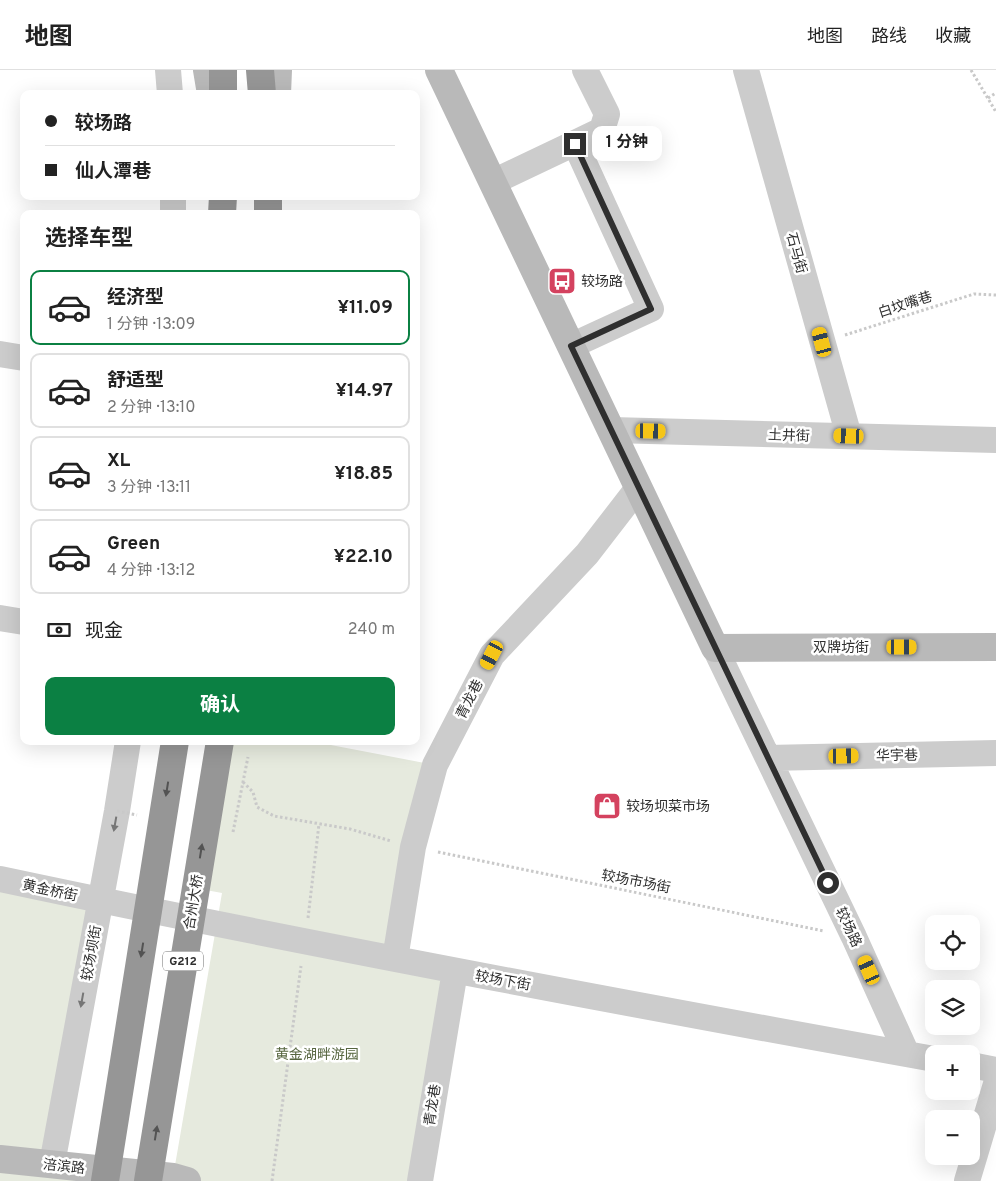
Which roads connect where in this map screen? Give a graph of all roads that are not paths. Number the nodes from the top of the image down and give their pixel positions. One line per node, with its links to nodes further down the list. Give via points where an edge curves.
1 (168, 70): 9 (street)
2 (207, 70): 10 (street)
3 (223, 70): 11 (highway)
4 (260, 70): 12 (highway)
5 (278, 70): 13 (street)
6 (439, 70): 15 (street, 较场路)
7 (585, 70): 14 (street, via 607,114 602,130)
8 (746, 70): 20 (street, 石马街)
9 (170, 90)
10 (210, 90)
11 (223, 90)
12 (262, 90)
13 (277, 90)
14 (575, 144): 15 (street); 16 (street, via 651,309)
15 (493, 182): 16 (street, 较场路)
16 (571, 346): 19 (street, 较场路)
17 (0, 354): 18 (street)
18 (20, 357)
19 (611, 430): 20 (street, 土井街); 22 (street, 较场路)
20 (849, 436): 21 (street, 土井街)
21 (996, 440)
22 (638, 488): 26 (street, 较场路); 34 (street, 青龙巷, via 587,554 492,655 435,765 413,847)
23 (0, 618): 24 (street)
24 (20, 621)
25 (996, 647): 26 (street, 双牌坊街)
26 (716, 648): 31 (street, 较场路)
27 (127, 745): 33 (street, 较场坝街, one-way to 33)
28 (174, 745): 43 (highway, one-way to 43, bridge)
29 (219, 745): 44 (highway, 合州大桥 / G212, one-way to 29, bridge)
30 (996, 753): 31 (street, 华宇巷)
31 (768, 758): 36 (street, 较场路)
32 (0, 879): 33 (street, 黄金桥街)
33 (100, 900): 34 (street, 较场下街); 42 (street, 较场坝街, one-way to 42)
34 (395, 959): 35 (street, 较场下街)
35 (455, 971): 36 (street, 较场下街); 46 (street, 青龙巷)
36 (908, 1054): 37 (street, 较场下街)
37 (925, 1057)
38 (980, 1067): 39 (street)
39 (996, 1070)
40 (996, 1084): 47 (street)
41 (0, 1159): 42 (street, 涪滨路)
42 (52, 1164): 45 (street, 涪滨路)
43 (105, 1181)
44 (148, 1181)
45 (187, 1181)
46 (420, 1181)
47 (967, 1181)

